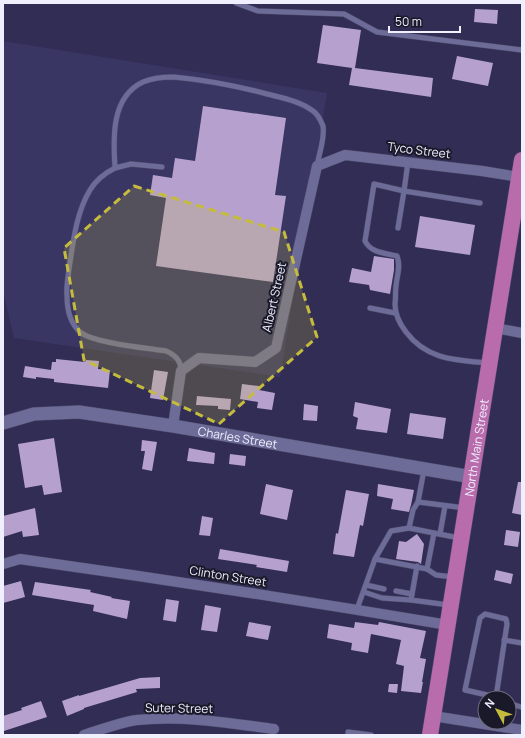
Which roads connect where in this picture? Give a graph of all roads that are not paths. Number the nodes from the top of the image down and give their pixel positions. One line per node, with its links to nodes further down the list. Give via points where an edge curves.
1 (236, 3): 2 (lane, via 258,11 344,14 377,32)
2 (522, 50)
3 (522, 160): 8 (main road, North Main Street)
4 (408, 162): 5 (street, Tyco Street, via 345,155); 8 (street, Tyco Street); 9 (lane)
5 (317, 166): 7 (lane, via 323,126 314,111 277,96 240,87 162,77 144,81 123,99 115,130); 18 (street, Albert Street, via 276,348 255,362 199,358)
6 (162, 167): 7 (lane, via 135,164)
7 (115, 168): 18 (lane, via 96,182 80,215 67,286 70,316 76,327 88,337 166,351 179,361)
8 (519, 177): 11 (main road, North Main Street)
9 (404, 192): 10 (lane); 12 (lane); 14 (lane, via 374,184 365,241 373,250 397,256 400,262)
10 (480, 203)
11 (518, 210): 15 (main road, North Main Street)
12 (398, 228)
13 (370, 308): 14 (lane)
14 (395, 313): 17 (lane, via 400,325 412,340 430,353 455,360)
15 (495, 328): 16 (street); 17 (main road, North Main Street)
16 (522, 333)
17 (489, 363): 22 (main road, North Main Street)
18 (181, 371): 20 (street)
19 (3, 423): 20 (street, Charles Street, via 34,414 79,412)
20 (173, 426): 21 (street, Charles Street)
21 (424, 469): 22 (street, Charles Street); 23 (lane)
22 (472, 476): 26 (main road, North Main Street)
23 (418, 502): 24 (lane); 28 (lane, via 413,510)
24 (429, 504): 25 (lane); 27 (lane)
25 (445, 506): 26 (lane); 29 (lane)
26 (467, 509): 30 (main road, North Main Street)
27 (427, 511)
28 (409, 528): 29 (lane, via 424,529); 31 (lane, via 391,531)
29 (437, 534): 30 (lane); 34 (lane)
30 (462, 538): 35 (main road, North Main Street)
31 (375, 559): 33 (lane); 36 (lane)
32 (3, 564): 43 (street, Clinton Street, via 20,559)
33 (417, 566): 34 (lane); 40 (lane)
34 (427, 569): 35 (lane, via 436,575)
35 (455, 577): 42 (main road, North Main Street)
36 (366, 585): 37 (lane); 39 (lane)
37 (384, 589)
38 (396, 591): 40 (lane)
39 (364, 592): 41 (lane, via 382,598); 43 (lane)
40 (412, 594): 41 (lane)
41 (411, 600): 42 (lane)
42 (451, 606): 44 (main road, North Main Street)
43 (357, 609): 44 (street, Clinton Street)
44 (448, 625): 49 (main road, North Main Street)
45 (504, 640): 46 (lane); 47 (lane); 48 (lane, via 506,619 484,614 480,618 465,690)
46 (522, 643)
47 (497, 690)
48 (477, 693)
49 (434, 716): 50 (street); 55 (main road, North Main Street)
50 (477, 721)
51 (274, 729): 52 (street, Suter Street, via 172,718 136,720)
52 (84, 735)
53 (348, 735): 54 (lane, via 348,732)
54 (371, 735)
55 (430, 735)

